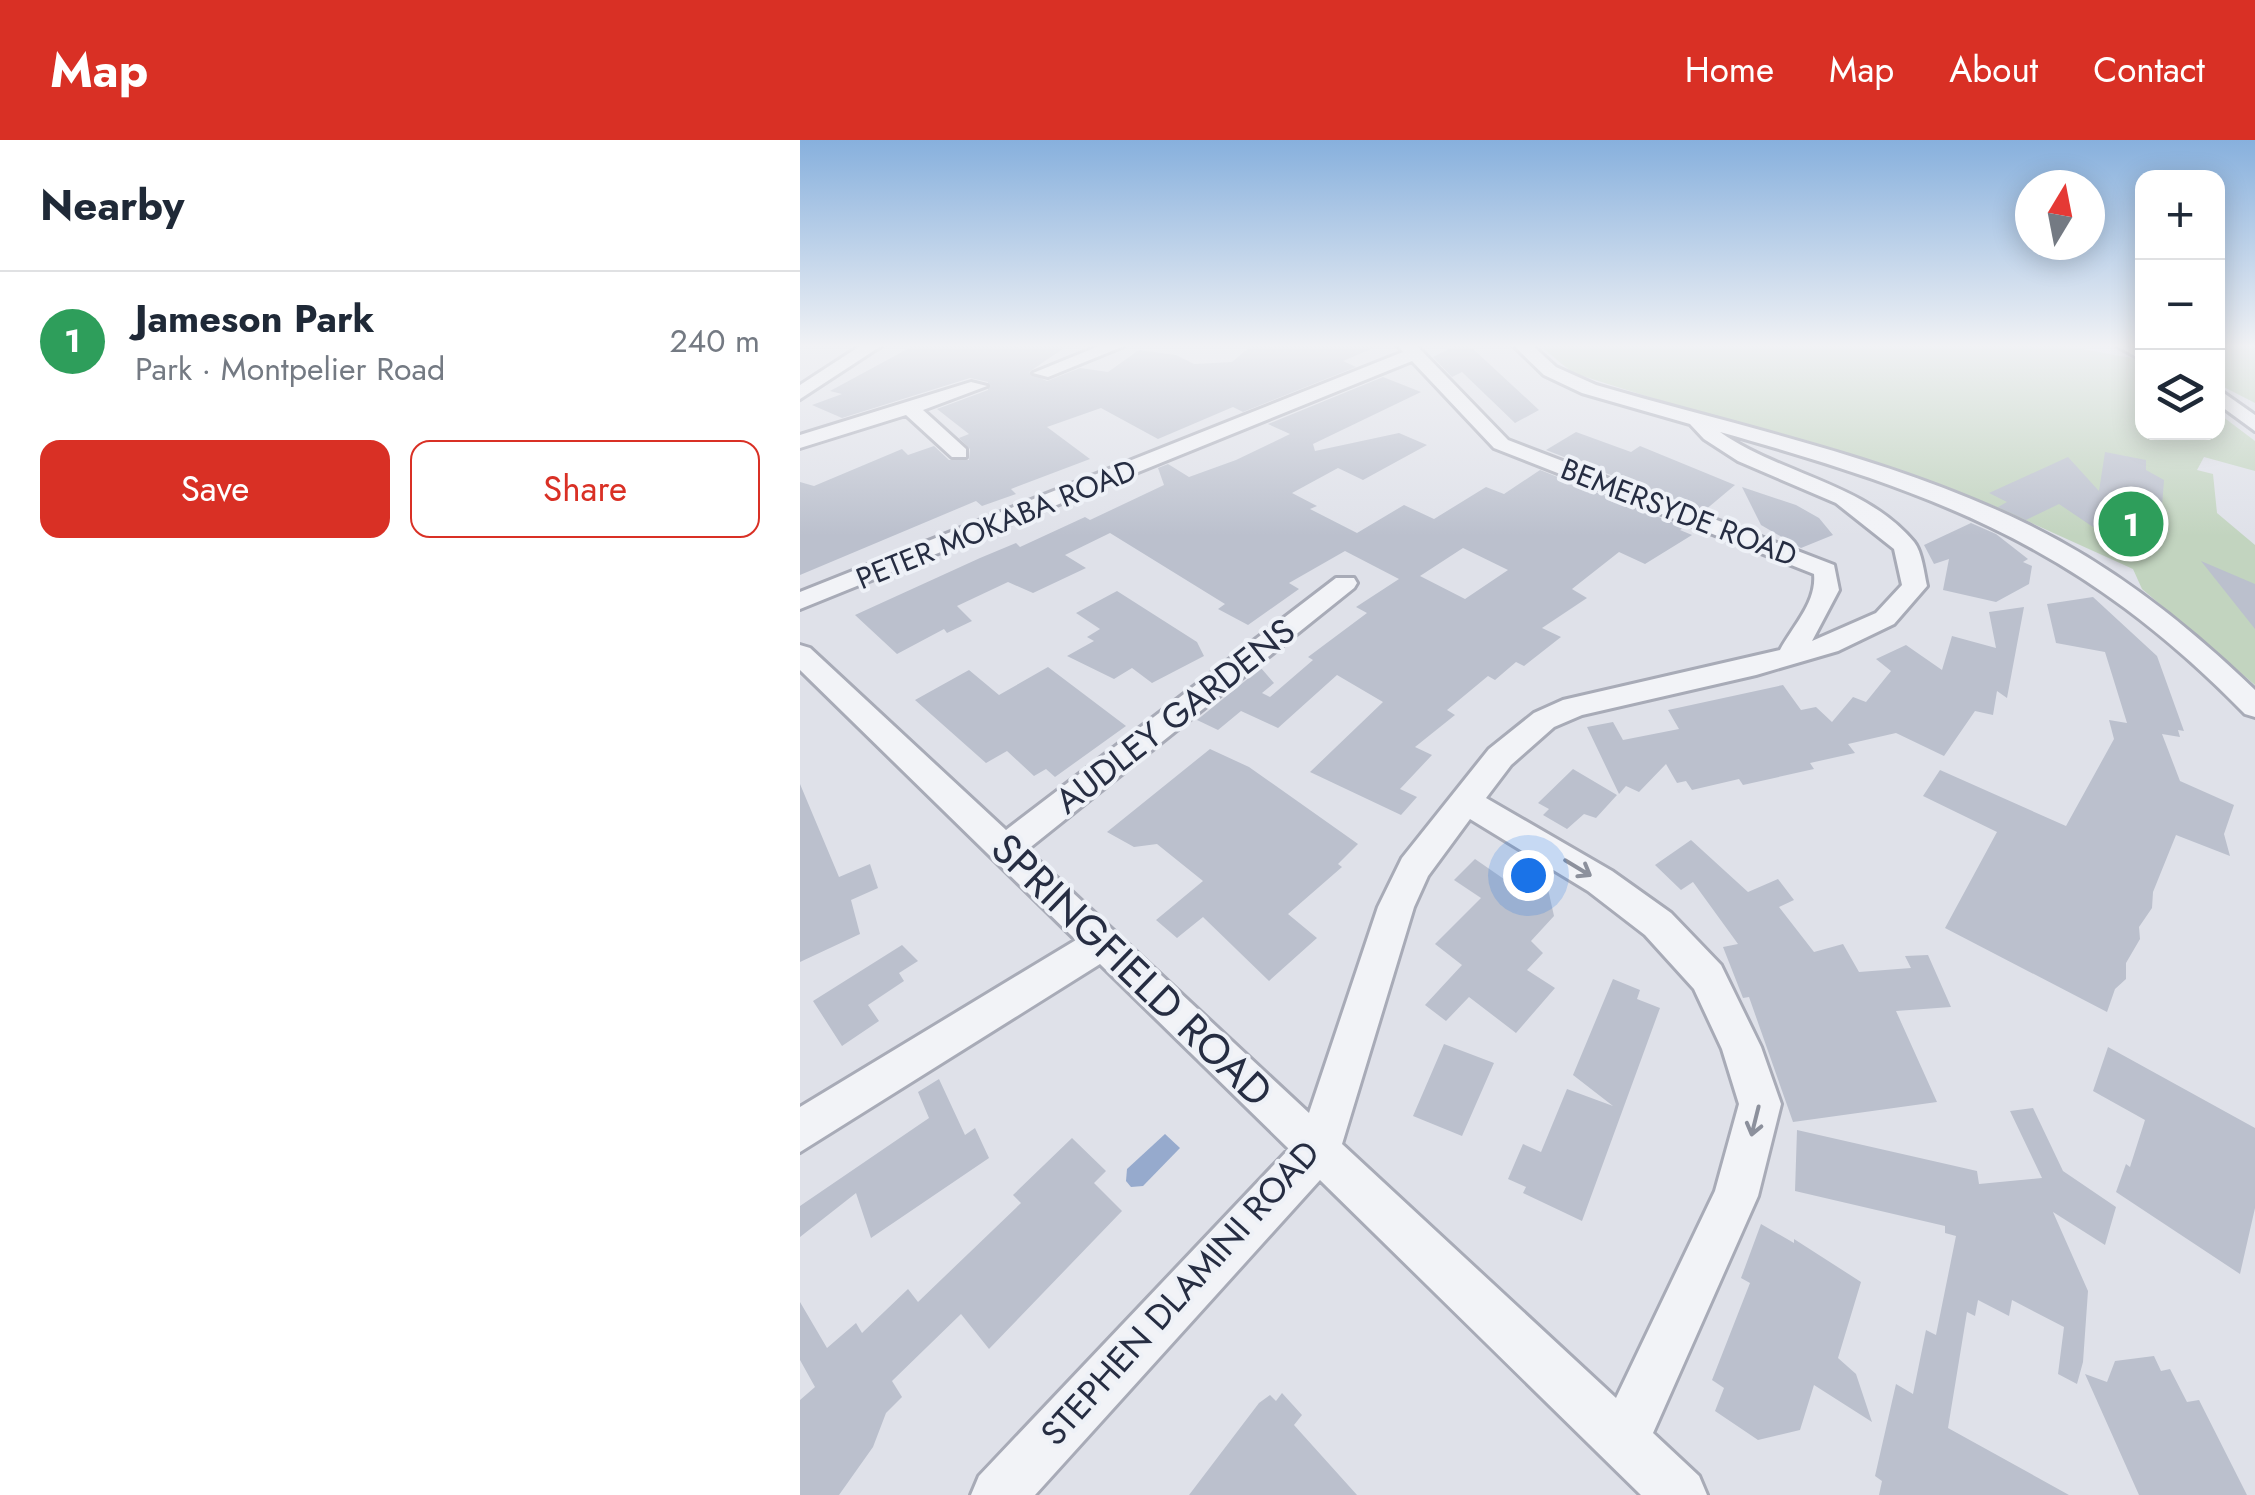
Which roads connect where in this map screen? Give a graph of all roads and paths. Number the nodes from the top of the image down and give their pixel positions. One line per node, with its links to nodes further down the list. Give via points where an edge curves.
1 (906, 409): 6 (street)
2 (911, 409): 8 (street)
3 (1267, 409): 10 (street, PETER MOKABA ROAD)
4 (1468, 409): 12 (street, BEMERSYDE ROAD, via 1501,444 1824,570 1826,596)
5 (1660, 409): 7 (street)
6 (800, 442)
7 (1740, 443): 12 (street, STEPHEN DLAMINI ROAD, via 1870,514 1899,538 1916,565 1916,584 1896,613 1828,647); 13 (street, via 1946,497 2033,537 2166,624)
8 (959, 453)
9 (1345, 583): 15 (street, AUDLEY GARDENS)
10 (800, 601)
11 (800, 654): 15 (street, SPRINGFIELD ROAD)
12 (1790, 656): 14 (street, STEPHEN DLAMINI ROAD, via 1573,706 1520,738)
13 (2255, 708)
14 (1464, 800): 18 (street, STEPHEN DLAMINI ROAD, via 1414,868 1396,906); 19 (street, one-way to 19, via 1658,924 1708,978 1742,1047 1760,1104 1736,1196)
15 (1005, 849): 16 (street, SPRINGFIELD ROAD)
16 (1103, 943): 17 (street); 18 (street, SPRINGFIELD ROAD)
17 (800, 1130)
18 (1319, 1149): 19 (street, SPRINGFIELD ROAD); 20 (street, STEPHEN DLAMINI ROAD)
19 (1623, 1440): 21 (street, SPRINGFIELD ROAD)
20 (998, 1495)
21 (1680, 1495)

